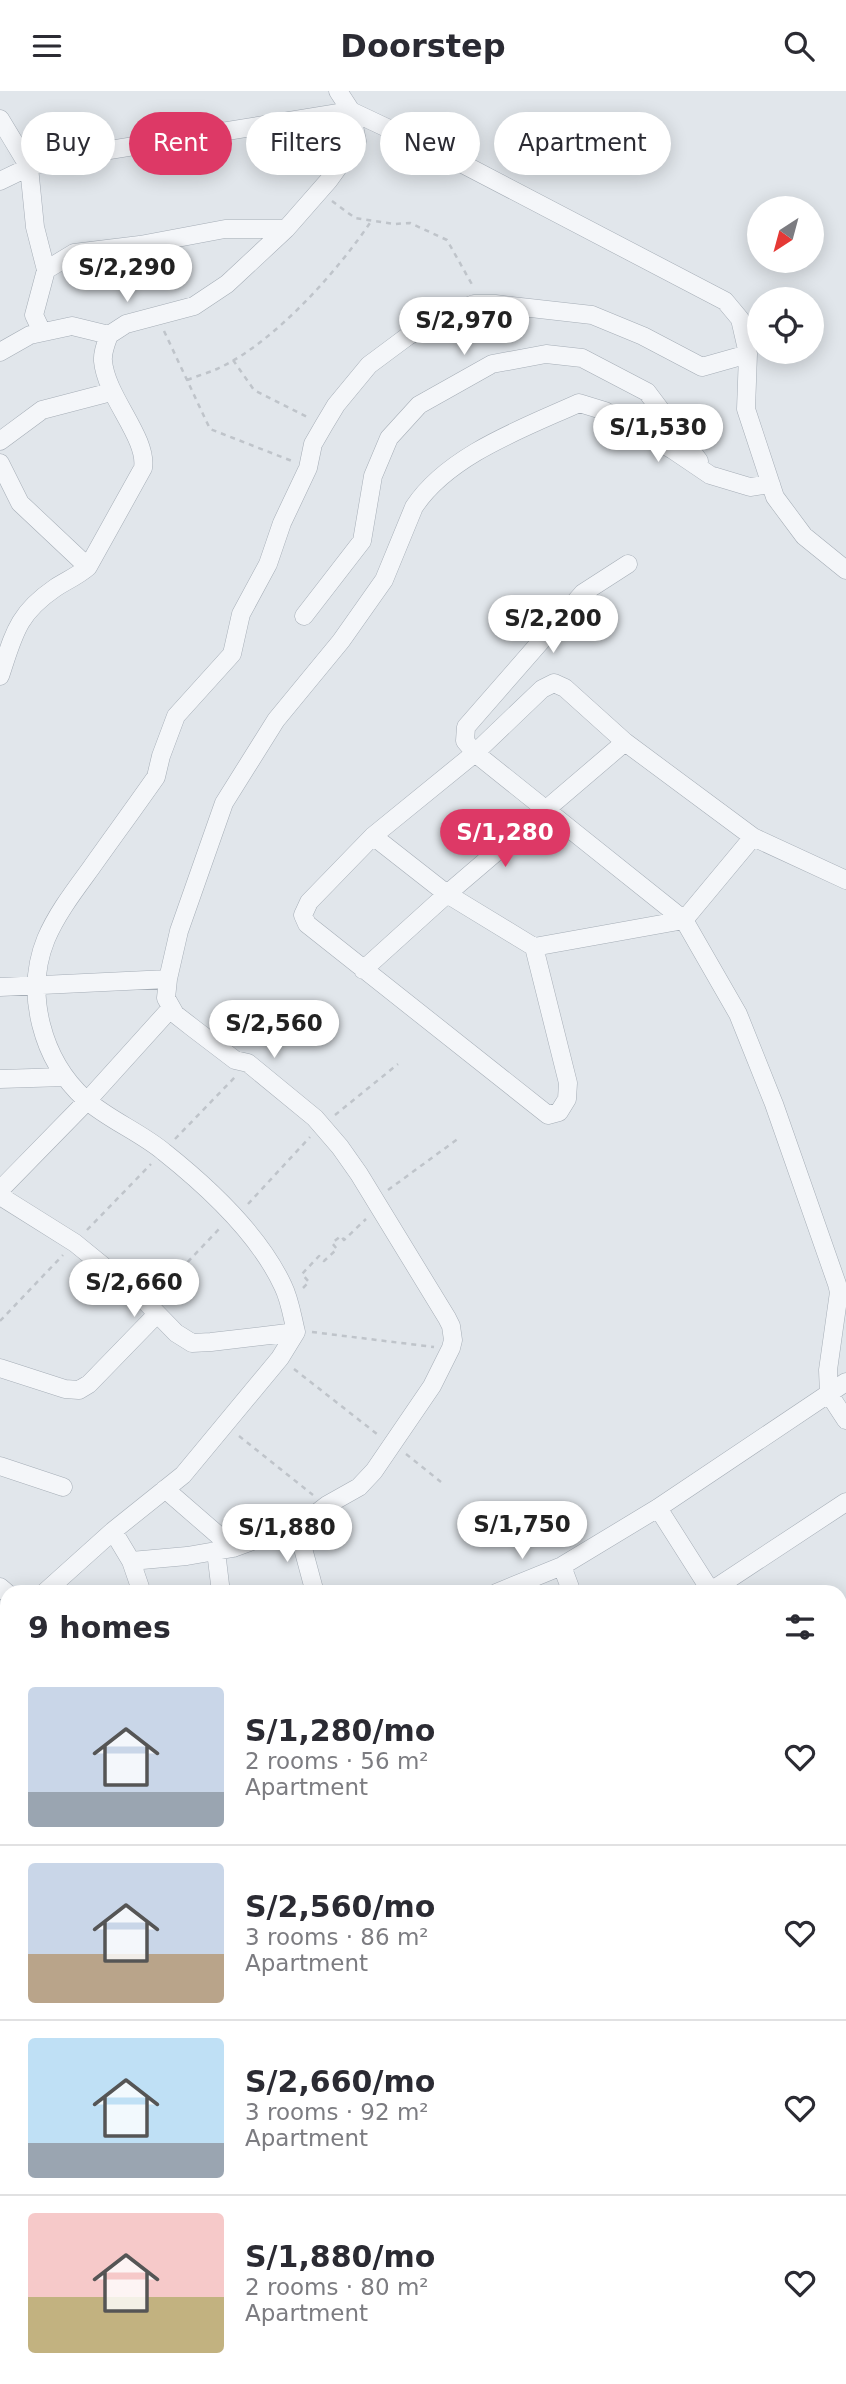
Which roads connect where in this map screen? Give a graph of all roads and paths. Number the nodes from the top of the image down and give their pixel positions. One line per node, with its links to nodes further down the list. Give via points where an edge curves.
1 (338, 91): 2 (street)
2 (351, 111): 4 (street); 11 (street, via 357,142); 17 (street, via 725,301 740,319)
3 (0, 119): 5 (street)
4 (115, 149)
5 (21, 154)
6 (21, 171): 8 (street)
7 (30, 175): 12 (street)
8 (0, 181)
9 (330, 200): 10 (path, via 355,218)
10 (372, 220): 13 (path, via 410,223 447,240); 20 (path, via 319,288)
11 (286, 229): 12 (street, via 225,229 74,253); 16 (street, via 228,284 194,306 126,324)
12 (46, 270): 15 (street, via 34,315)
13 (477, 293)
14 (164, 331): 22 (path)
15 (42, 333): 16 (street, via 72,326); 18 (street)
16 (109, 335): 23 (street, via 102,360)
17 (747, 350)
18 (0, 352)
19 (747, 354): 46 (street, via 702,367 592,315 482,303 419,329 369,365 336,405 313,444 308,468 268,564 241,614 232,654 176,716 156,777 47,936 39,960)
20 (233, 360): 22 (path); 24 (path, via 254,390)
21 (748, 364): 29 (street, via 746,409)
22 (187, 380): 27 (path, via 210,429)
23 (111, 392): 25 (street, via 43,410); 31 (street, via 145,457)
24 (318, 422)
25 (0, 441)
26 (0, 463): 31 (street, via 20,503)
27 (300, 465)
28 (710, 475): 29 (street, via 750,487); 33 (street, via 647,392 582,358 546,354 492,364 419,405 388,438 373,476 362,541); 45 (street, via 605,411 579,403 472,455 438,478 414,507 384,580 276,720 224,803 178,931)
29 (771, 484): 32 (street, via 775,497 804,536)
30 (628, 564): 36 (street, via 583,593 466,727 465,741)
31 (88, 567): 34 (street, via 37,600 23,615)
32 (846, 570)
33 (304, 616)
34 (2, 664)
35 (625, 742): 36 (street, via 554,683); 37 (street); 39 (street)
36 (475, 753): 37 (street); 38 (street)
37 (545, 810): 41 (street); 42 (street)
38 (373, 836): 41 (street); 44 (street, via 309,902 303,915 307,924)
39 (753, 837): 40 (street); 42 (street)
40 (846, 880)
41 (447, 894): 43 (street); 44 (street)
42 (684, 920): 43 (street); 74 (street, via 738,1014 837,1285)
43 (534, 947): 44 (street, via 568,1083 567,1099 559,1112 548,1115)
44 (362, 970)
45 (168, 979): 46 (street); 48 (street, via 166,998)
46 (38, 986): 47 (street); 51 (street, via 44,1037)
47 (0, 987)
48 (171, 1008): 49 (street, via 236,1060); 53 (street)
49 (248, 1063): 57 (path); 86 (street, via 315,1118 340,1147 435,1298 451,1326 453,1340 432,1386 366,1481)
50 (398, 1064): 54 (path, via 332,1117)
51 (65, 1077): 52 (street); 53 (street)
52 (0, 1079)
53 (87, 1101): 57 (street); 58 (street)
54 (330, 1113)
55 (315, 1132): 61 (path, via 244,1207)
56 (459, 1138): 59 (path)
57 (163, 1151): 64 (path); 69 (street, via 232,1215 262,1250)
58 (0, 1190)
59 (384, 1192)
60 (0, 1196): 64 (street)
61 (248, 1211)
62 (374, 1212): 65 (path, via 344,1240 341,1236 332,1244 337,1249 324,1261 319,1256 302,1274 309,1282 304,1289)
63 (227, 1221): 66 (path)
64 (75, 1243): 67 (street, via 140,1296); 68 (path)
65 (294, 1286)
66 (154, 1297)
67 (156, 1315): 69 (street, via 192,1343); 72 (street, via 79,1390)
68 (0, 1321)
69 (303, 1331): 70 (path); 82 (street, via 183,1475)
70 (443, 1348)
71 (287, 1364): 77 (path)
72 (0, 1368)
73 (846, 1382): 74 (street)
74 (829, 1394): 75 (street); 85 (street)
75 (846, 1420)
76 (234, 1432): 83 (path)
77 (381, 1437)
78 (400, 1449): 80 (path)
79 (0, 1466): 81 (street)
80 (442, 1482)
81 (63, 1487)
82 (165, 1489): 87 (street); 88 (street)
83 (313, 1494)
84 (846, 1502): 98 (street)
85 (658, 1508): 90 (street); 97 (street)
86 (297, 1526): 88 (street); 94 (street)
87 (113, 1531): 89 (street); 91 (street)
88 (224, 1550): 89 (street); 93 (street)
89 (131, 1561): 92 (street)
90 (562, 1566): 95 (street); 96 (street)
91 (53, 1585)
92 (139, 1585)
93 (222, 1585)
94 (313, 1585)
95 (516, 1585)
96 (569, 1585)
97 (706, 1585)
98 (721, 1585)

